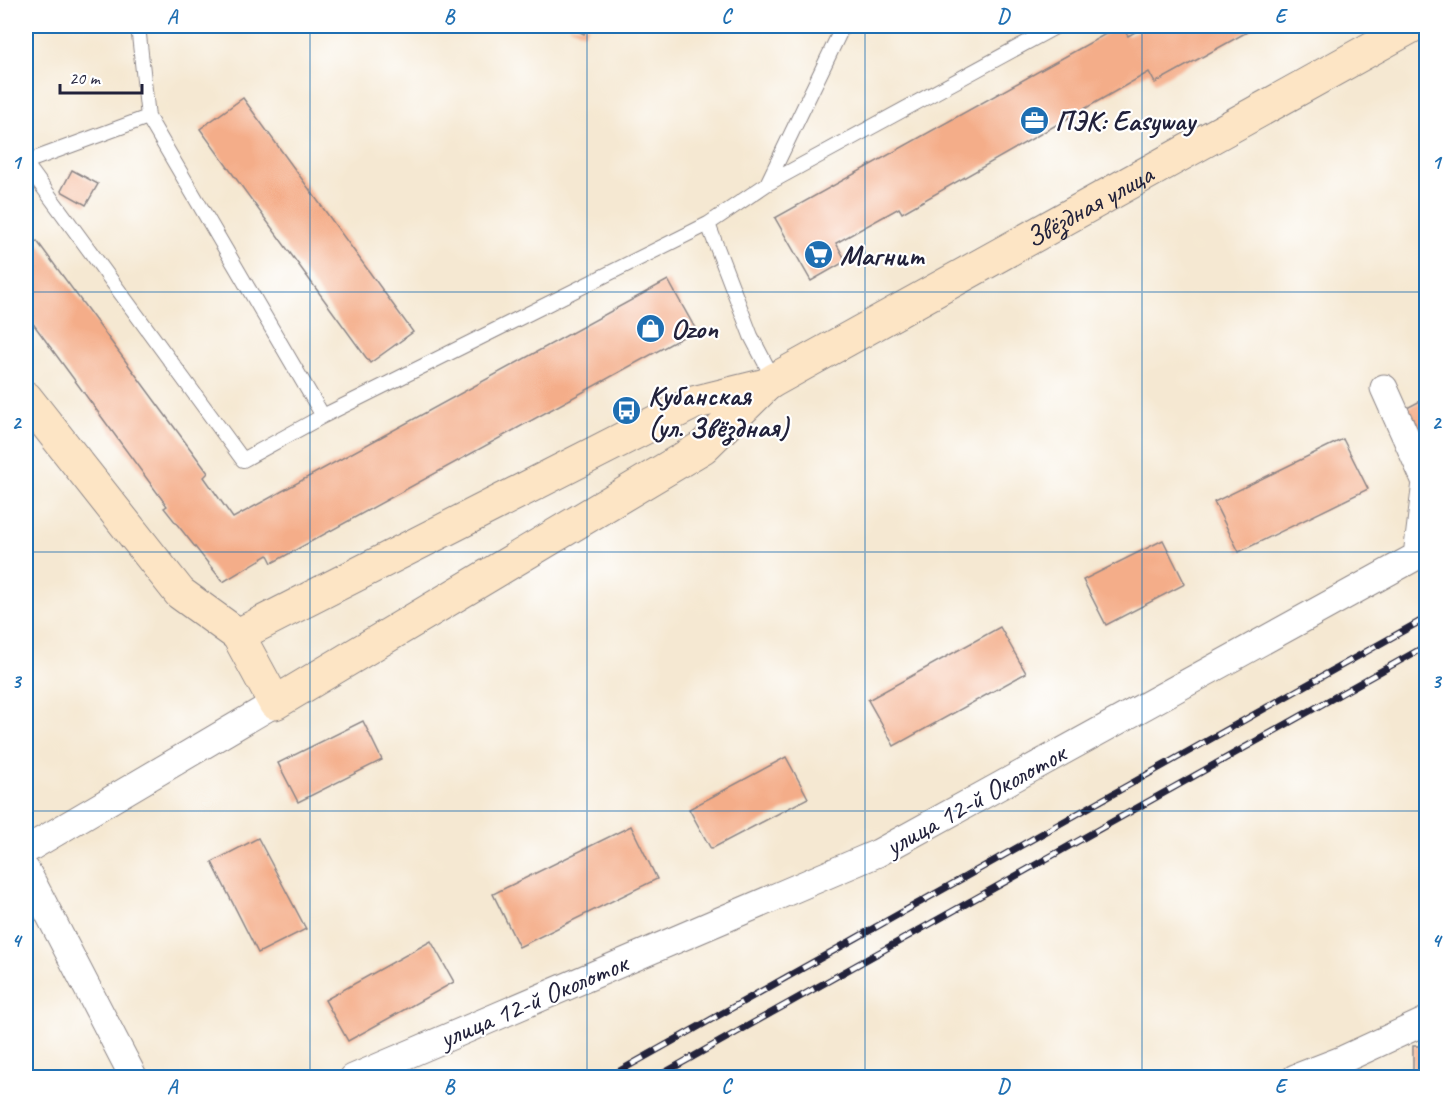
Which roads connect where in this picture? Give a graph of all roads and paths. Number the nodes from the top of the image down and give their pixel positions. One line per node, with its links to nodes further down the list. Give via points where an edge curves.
1 (138, 26): 5 (lane)
2 (843, 26): 7 (lane)
3 (1057, 26): 7 (lane)
4 (1412, 26): 9 (main road, Звёздная улица)
5 (148, 117): 6 (lane); 12 (lane)
6 (26, 163): 12 (lane, via 243,460)
7 (766, 184): 8 (lane)
8 (708, 224): 9 (lane); 12 (lane)
9 (770, 382): 13 (main road, via 693,403); 14 (main road, via 703,447)
10 (1384, 388): 19 (street, улица 12-й Околоток, via 1426,482 1417,556 878,853)
11 (26, 398): 13 (main road, via 180,593)
12 (323, 416)
13 (238, 635): 14 (main road)
14 (275, 703): 15 (street)
15 (26, 850)
16 (26, 870): 18 (street)
17 (1426, 1021): 20 (street)
18 (134, 1077)
19 (353, 1077)
20 (1294, 1077)

